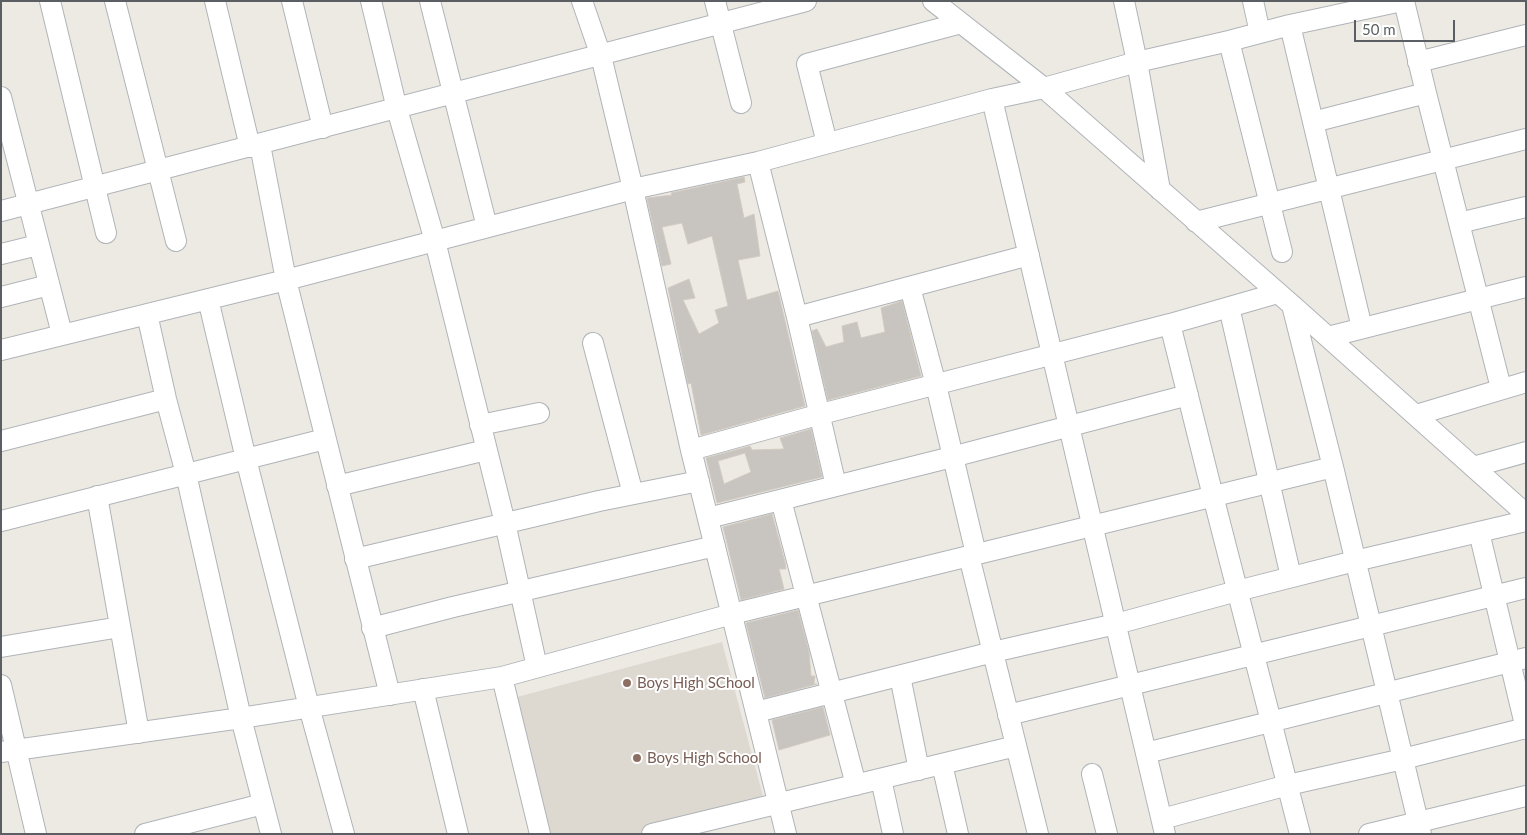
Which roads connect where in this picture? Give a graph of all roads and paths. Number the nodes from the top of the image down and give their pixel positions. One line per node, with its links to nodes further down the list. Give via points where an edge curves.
1 (50, 1): 38 (street)
2 (116, 1): 37 (street)
3 (215, 1): 34 (street)
4 (292, 1): 31 (street)
5 (371, 1): 29 (street)
6 (430, 1): 24 (street)
7 (582, 1): 20 (street)
8 (715, 1): 15 (street)
9 (806, 1): 15 (street)
10 (1124, 1): 21 (street)
11 (1254, 1): 17 (street)
12 (1403, 1): 16 (street); 22 (street)
13 (935, 2): 14 (street)
14 (961, 23): 23 (street); 33 (street, via 808,64)
15 (721, 24): 20 (street); 28 (street)
16 (1290, 24): 17 (street); 30 (street)
17 (1260, 33): 19 (street)
18 (1526, 35): 22 (street)
19 (1229, 41): 21 (street); 42 (street)
20 (601, 56): 24 (street); 40 (street)
21 (1137, 62): 23 (street); 41 (street)
22 (1418, 62): 25 (street)
23 (1044, 88): 27 (street); 41 (street)
24 (453, 94): 29 (street); 48 (street)
25 (1426, 94): 30 (street); 35 (street)
26 (1, 97): 43 (street)
27 (992, 99): 33 (street); 55 (street)
28 (742, 103)
29 (397, 109): 31 (street); 51 (street)
30 (1314, 122): 39 (street)
31 (322, 128): 34 (street)
32 (1526, 139): 35 (street)
33 (827, 143): 36 (street)
34 (255, 146): 37 (street); 56 (street)
35 (1442, 160): 39 (street); 47 (street)
36 (758, 162): 40 (street); 66 (street)
37 (159, 171): 38 (street); 50 (street)
38 (96, 187): 43 (street); 49 (street)
39 (1329, 188): 42 (street); 68 (street)
40 (633, 189): 48 (street); 87 (street)
41 (1160, 190): 46 (street)
42 (1270, 203): 46 (street); 53 (street)
43 (28, 204): 45 (street); 52 (street)
44 (1526, 207): 47 (street)
45 (1, 211)
46 (1196, 222): 62 (street)
47 (1459, 223): 63 (street)
48 (487, 227): 51 (street)
49 (106, 233)
50 (176, 241)
51 (435, 241): 56 (street); 82 (street)
52 (38, 244): 54 (street); 57 (street)
53 (1282, 252)
54 (1, 254)
55 (1028, 255): 58 (street); 73 (street)
56 (286, 280): 61 (street); 84 (street)
57 (49, 285): 60 (street); 69 (street)
58 (910, 287): 66 (street); 75 (street)
59 (1526, 287): 63 (street)
60 (1, 297)
61 (208, 299): 65 (street); 90 (street)
62 (1285, 299): 64 (street); 70 (street); 91 (street)
63 (1478, 299): 68 (street); 76 (street)
64 (1230, 307): 67 (street); 95 (street)
65 (147, 314): 69 (street); 78 (street)
66 (798, 317): 80 (street)
67 (1170, 324): 73 (street); 77 (street)
68 (1362, 328): 70 (street)
69 (62, 334): 72 (street)
70 (1328, 337): 81 (street)
71 (593, 343): 98 (street)
72 (1, 350)
73 (1052, 354): 75 (street); 83 (street)
74 (1526, 382): 76 (street)
75 (936, 385): 80 (street); 89 (street)
76 (1501, 388): 81 (street)
77 (1188, 395): 83 (street); 100 (street)
78 (166, 399): 85 (street); 93 (street)
79 (539, 413): 82 (street)
80 (821, 414): 87 (street); 97 (street)
81 (1416, 415): 92 (street)
82 (480, 425): 86 (street)
83 (1069, 427): 89 (street); 107 (street)
84 (325, 439): 90 (street); 96 (street)
85 (1, 441)
86 (486, 450): 96 (street); 106 (street)
87 (692, 450): 94 (street)
88 (1526, 452): 92 (street)
89 (952, 457): 97 (street); 110 (street)
90 (246, 459): 93 (street); 137 (street)
91 (1332, 467): 95 (street); 112 (street)
92 (1473, 467): 102 (street)
93 (186, 474): 99 (street); 140 (street)
94 (699, 481): 98 (street); 103 (street)
95 (1269, 482): 100 (street); 113 (street)
96 (337, 486): 111 (street)
97 (836, 486): 101 (street)
98 (633, 494): 106 (street)
99 (97, 496): 104 (street); 121 (street)
100 (1213, 496): 107 (street); 115 (street)
101 (781, 500): 103 (street); 117 (street)
102 (1526, 514)
103 (708, 518): 109 (street)
104 (1, 521)
105 (1526, 521): 108 (street)
106 (505, 523): 111 (street); 116 (street)
107 (1092, 525): 110 (street); 120 (street)
108 (1478, 532): 112 (street); 118 (street)
109 (715, 546): 116 (street); 119 (street)
110 (972, 555): 117 (street); 125 (street)
111 (355, 559): 123 (street)
112 (1355, 561): 113 (street); 122 (street)
113 (1290, 577): 115 (street)
114 (1526, 588): 118 (street)
115 (1237, 590): 120 (street); 126 (street)
116 (519, 592): 123 (street); 128 (street)
117 (806, 596): 119 (street); 134 (street)
118 (1494, 596): 122 (street); 127 (street)
119 (732, 614): 128 (street); 138 (street)
120 (1116, 624): 125 (street); 132 (street)
121 (120, 626): 124 (street); 143 (street)
122 (1371, 626): 126 (street); 135 (street)
123 (372, 628): 136 (street)
124 (1, 647)
125 (993, 652): 129 (street); 139 (street)
126 (1254, 655): 132 (street); 141 (street)
127 (1518, 660): 135 (street); 142 (street)
128 (537, 668): 130 (street)
129 (900, 676): 134 (street); 149 (street)
130 (502, 677): 133 (street); 165 (street)
131 (1, 685): 145 (street)
132 (1130, 685): 139 (street); 146 (street)
133 (423, 689): 136 (street); 164 (street)
134 (832, 693): 138 (street); 152 (street)
135 (1387, 694): 141 (street); 147 (street)
136 (390, 695): 137 (street)
137 (309, 708): 140 (street); 163 (street)
138 (756, 712): 155 (street)
139 (1008, 715): 144 (street)
140 (242, 718): 143 (street); 156 (street)
141 (1271, 722): 146 (street); 153 (street)
142 (1526, 729): 147 (street)
143 (139, 733): 145 (street)
144 (1016, 746): 148 (street); 170 (street)
145 (9, 751): 160 (street)
146 (1146, 754): 157 (street)
147 (1403, 760): 153 (street); 158 (street)
148 (942, 764): 149 (street); 169 (street)
149 (919, 770): 151 (street)
150 (1092, 774): 171 (street)
151 (881, 779): 152 (street); 168 (street)
152 (856, 785): 155 (street)
153 (1288, 786): 157 (street); 172 (street)
154 (1526, 796): 158 (street)
155 (778, 803): 166 (street); 167 (street)
156 (263, 804): 159 (street); 162 (street)
157 (1163, 826)
158 (1419, 828): 173 (street)
159 (179, 830): 161 (street)
160 (36, 834)
161 (145, 834)
162 (271, 834)
163 (344, 834)
164 (458, 834)
165 (540, 834)
166 (652, 834)
167 (786, 834)
168 (894, 834)
169 (958, 834)
170 (1038, 834)
171 (1107, 834)
172 (1300, 834)
173 (1369, 834)

